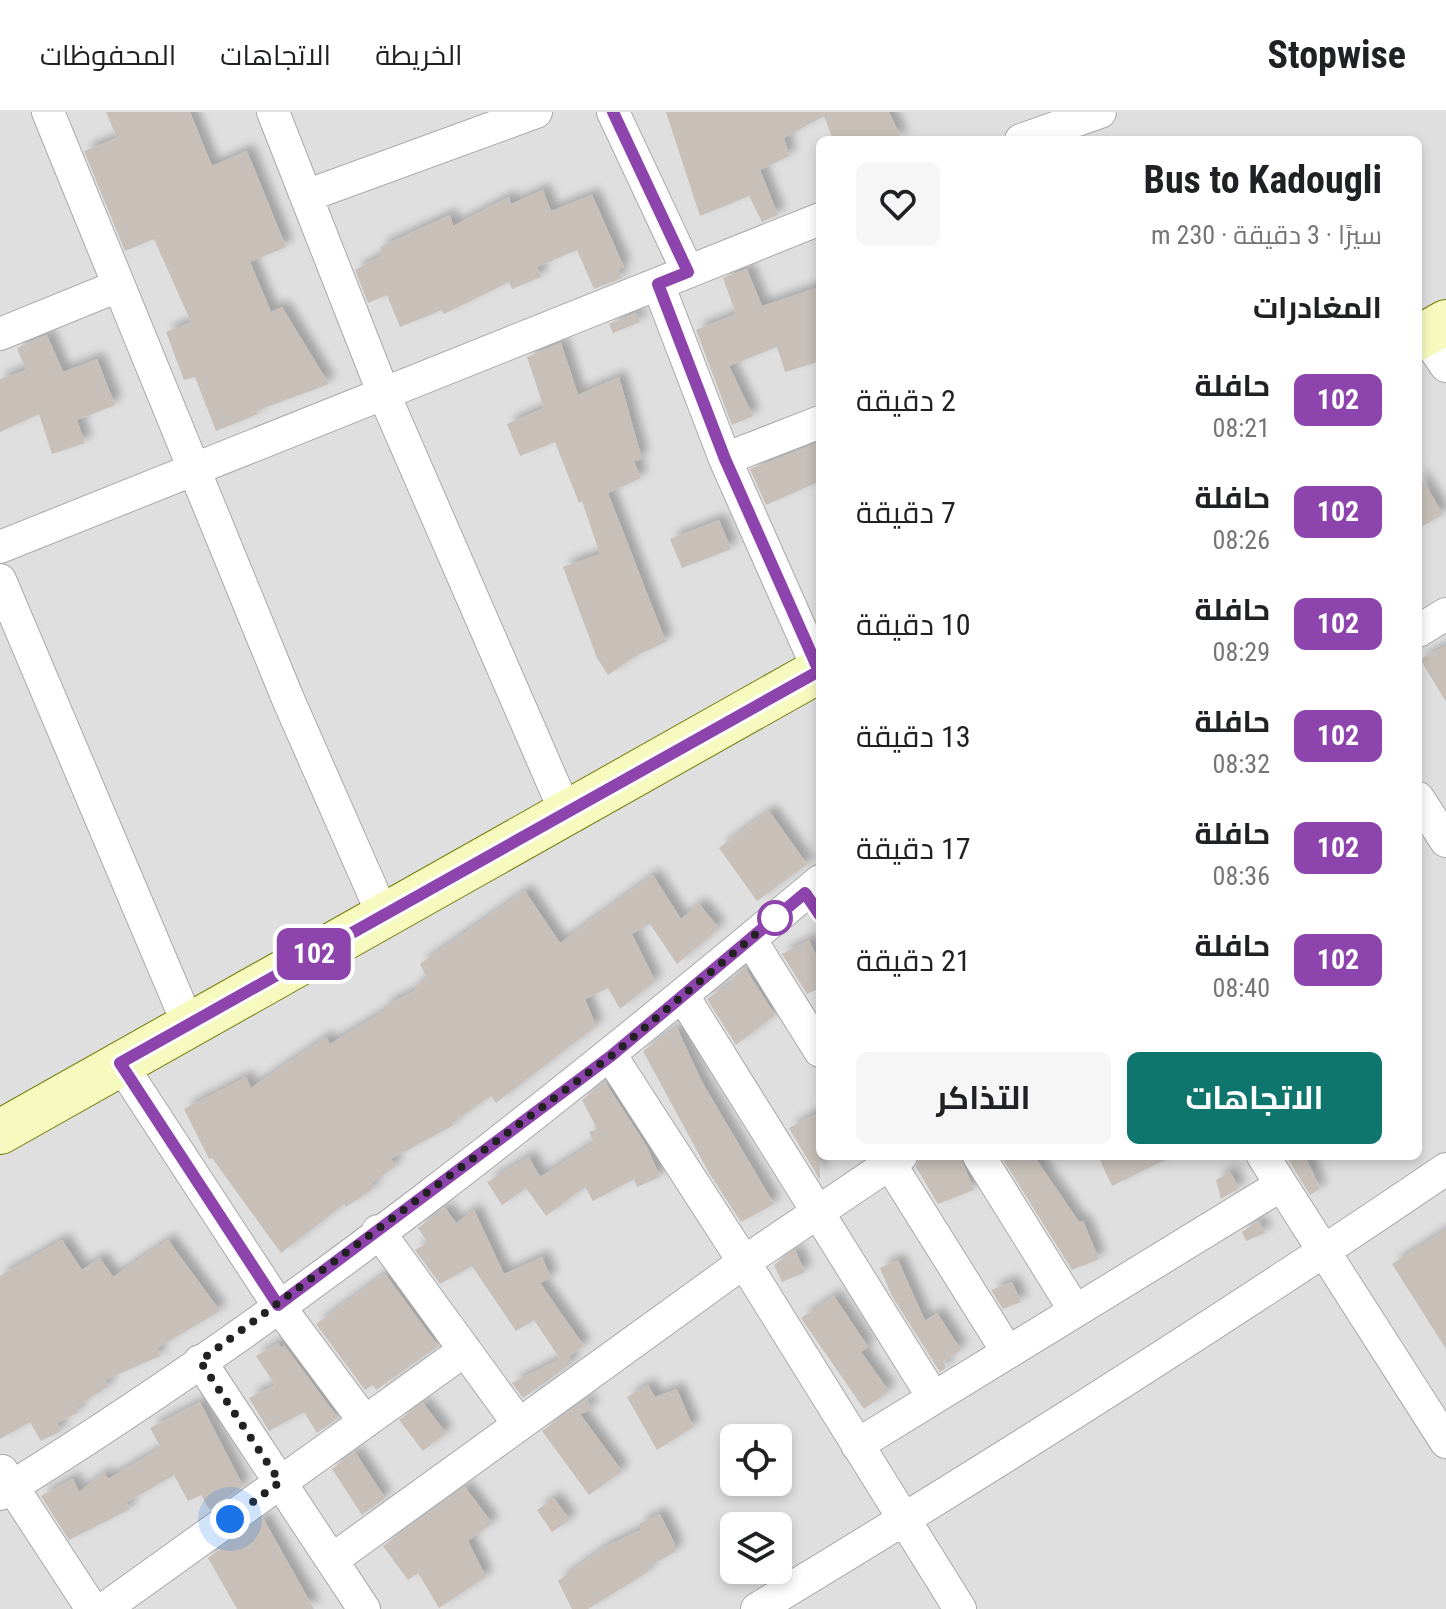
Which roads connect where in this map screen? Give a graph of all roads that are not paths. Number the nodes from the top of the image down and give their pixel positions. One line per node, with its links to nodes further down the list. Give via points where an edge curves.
1 (48, 112): 11 (street)
2 (273, 112): 7 (street)
3 (536, 112): 7 (street)
4 (613, 112): 9 (street)
5 (1098, 120): 6 (street)
6 (1036, 136)
7 (306, 196): 13 (street)
8 (816, 221): 9 (street)
9 (688, 272): 10 (street)
10 (658, 284): 13 (street); 15 (street)
11 (118, 286): 12 (street); 16 (street)
12 (0, 334)
13 (383, 392): 16 (street); 24 (street)
14 (816, 424): 15 (street)
15 (725, 459): 21 (street)
16 (192, 469): 17 (street); 27 (street)
17 (0, 547)
18 (0, 580): 30 (street)
19 (1446, 614): 20 (street)
20 (1422, 629)
21 (816, 661)
22 (816, 672): 24 (main road)
23 (1422, 804): 25 (street)
24 (566, 813): 27 (main road)
25 (1446, 841)
26 (815, 896): 28 (street)
27 (383, 915): 30 (main road)
28 (750, 939): 29 (street); 31 (street)
29 (683, 996): 32 (street); 41 (street)
30 (188, 1024): 33 (main road)
31 (816, 1045)
32 (611, 1056): 42 (street); 44 (street)
33 (120, 1063): 34 (main road); 45 (street)
34 (3, 1122)
35 (889, 1160): 41 (street)
36 (893, 1160): 48 (street)
37 (981, 1160): 46 (street)
38 (1265, 1160): 40 (street)
39 (1446, 1169): 43 (street)
40 (1281, 1185): 43 (street); 46 (street)
41 (817, 1212): 44 (street); 50 (street)
42 (378, 1231): 45 (street); 47 (street)
43 (1324, 1252): 53 (street); 57 (street)
44 (744, 1262): 52 (street); 54 (street)
45 (278, 1305): 49 (street); 51 (street)
46 (1074, 1309): 48 (street)
47 (465, 1350): 51 (street); 52 (street)
48 (1007, 1351): 50 (street)
49 (200, 1361): 55 (street); 56 (street)
50 (933, 1397): 54 (street)
51 (365, 1422): 55 (street)
52 (518, 1423): 58 (street)
53 (1446, 1442)
54 (857, 1445): 57 (street)
55 (280, 1482): 58 (street); 60 (street)
56 (4, 1483): 59 (street)
57 (904, 1520): 62 (street); 63 (street)
58 (332, 1560): 61 (street)
59 (92, 1609)
60 (104, 1609)
61 (364, 1609)
62 (757, 1609)
63 (960, 1609)

